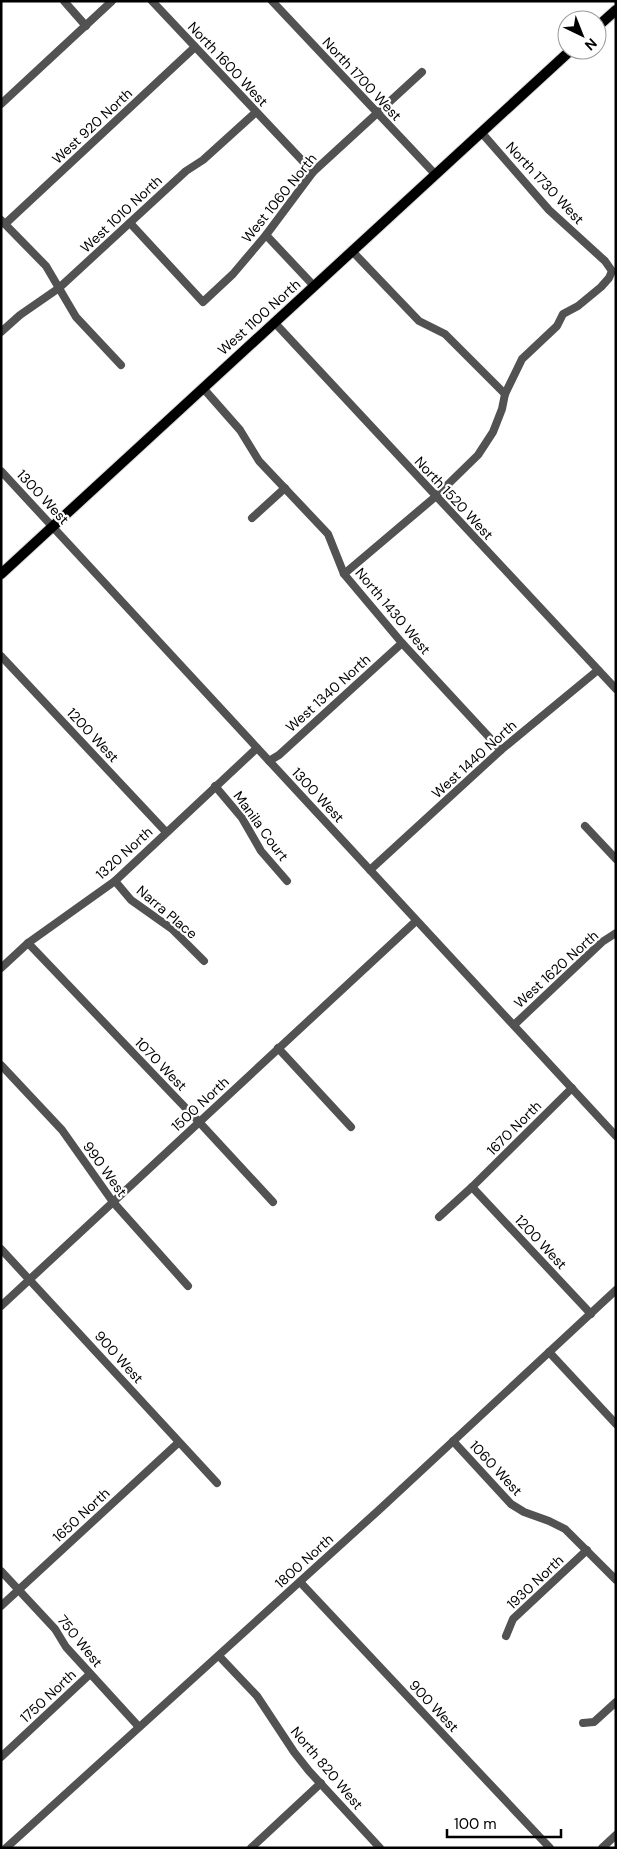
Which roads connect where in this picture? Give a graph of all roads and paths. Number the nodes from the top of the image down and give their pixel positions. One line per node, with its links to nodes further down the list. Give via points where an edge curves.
1 (64, 1): 5 (street)
2 (112, 1): 5 (street)
3 (152, 1): 6 (street, North 1600 West)
4 (272, 1): 11 (street, North 1700 West)
5 (86, 26): 9 (street)
6 (195, 47): 10 (street, North 1600 West); 15 (street, West 920 North)
7 (561, 60): 12 (main road, West 1100 North)
8 (422, 72): 11 (street, West 1060 North)
9 (1, 104)
10 (256, 112): 13 (street, North 1600 West); 16 (street, West 1010 North)
11 (376, 112): 13 (street, West 1060 North); 14 (street, North 1700 West)
12 (481, 132): 14 (main road, West 1100 North); 25 (street, North 1730 West, via 549,210 612,271 601,287 563,314 556,326 522,359)
13 (313, 172): 17 (street, West 1060 North)
14 (435, 174): 18 (main road, West 1100 North)
15 (3, 222): 20 (street, via 46,266)
16 (130, 223): 17 (street, West 1060 North, via 203,302 233,274); 20 (street, West 1010 North)
17 (266, 235): 19 (street)
18 (352, 251): 19 (main road, West 1100 North); 25 (street, via 419,321 445,334)
19 (314, 286): 21 (main road, West 1100 North)
20 (59, 288): 22 (street, West 1010 North); 23 (street, via 76,317)
21 (274, 322): 24 (main road, West 1100 North); 28 (street, North 1520 West)
22 (1, 332)
23 (121, 364)
24 (203, 388): 27 (street, North 1430 West, via 240,430 259,461); 30 (main road, West 1100 North)
25 (505, 394): 28 (street, via 494,432 478,455)
26 (1, 471): 30 (street, 1300 West)
27 (285, 488): 29 (street); 32 (street, North 1430 West, via 328,534)
28 (436, 497): 32 (street); 35 (street, North 1520 West)
29 (252, 518)
30 (53, 527): 31 (main road, West 1100 North); 37 (street, 1300 West)
31 (4, 571)
32 (344, 574): 33 (street, North 1430 West)
33 (402, 643): 38 (street, North 1430 West); 39 (street, West 1340 North)
34 (1, 656): 42 (street, 1200 West)
35 (598, 670): 36 (street, North 1520 West); 38 (street, West 1440 North)
36 (616, 689)
37 (257, 748): 39 (street, 1300 West); 40 (street, 1320 North)
38 (501, 750): 44 (street, West 1440 North)
39 (269, 761): 44 (street, 1300 West)
40 (215, 786): 42 (street, 1320 North); 46 (street, Manila Court, via 242,818 260,851)
41 (584, 826): 43 (street)
42 (166, 832): 45 (street, 1320 North)
43 (616, 859)
44 (370, 870): 47 (street, 1300 West)
45 (115, 881): 49 (street, 1320 North); 50 (street, Narra Place, via 131,900 172,929)
46 (288, 881)
47 (416, 921): 52 (street, 1300 West); 53 (street, 1500 North)
48 (616, 933): 52 (street, West 1620 North, via 602,942)
49 (28, 944): 51 (street, 1320 North); 56 (street, 1070 West)
50 (204, 961)
51 (1, 968)
52 (514, 1025): 55 (street, 1300 West)
53 (278, 1048): 56 (street, 1500 North); 57 (street)
54 (1, 1065): 60 (street, 990 West, via 62,1130)
55 (572, 1088): 58 (street, 1300 West); 59 (street, 1670 North)
56 (200, 1123): 60 (street, 1500 North); 61 (street, 1070 West)
57 (351, 1126)
58 (616, 1136)
59 (472, 1187): 62 (street, 1670 North); 68 (street, 1200 West)
60 (112, 1202): 64 (street, 1500 North); 65 (street, 990 West)
61 (273, 1202)
62 (439, 1217)
63 (1, 1249): 64 (street, 900 West)
64 (30, 1280): 67 (street, 1500 North); 72 (street, 900 West)
65 (188, 1286)
66 (616, 1290): 68 (street, 1800 North)
67 (1, 1306)
68 (591, 1314): 69 (street, 1800 North)
69 (549, 1352): 70 (street); 71 (street, 1800 North)
70 (616, 1424)
71 (453, 1441): 74 (street, 1060 West, via 511,1504 566,1529); 77 (street, 1800 North)
72 (178, 1443): 73 (street, 900 West); 78 (street, 1650 North)
73 (217, 1483)
74 (587, 1550): 76 (street, 1060 West); 80 (street, 1930 North, via 513,1619)
75 (1, 1571): 78 (street, 750 West)
76 (616, 1580)
77 (300, 1582): 81 (street, 1800 North); 92 (street, 900 West)
78 (19, 1589): 79 (street, 1650 North); 82 (street, 750 West)
79 (1, 1606)
80 (506, 1636)
81 (219, 1656): 85 (street, 1800 North); 87 (street, North 820 West, via 258,1696 294,1752)
82 (90, 1674): 85 (street, 750 West); 86 (street, 1750 North)
83 (616, 1702): 84 (street, via 594,1722)
84 (583, 1723)
85 (139, 1727): 89 (street, 1800 North)
86 (1, 1757)
87 (321, 1784): 90 (street); 91 (street, North 820 West)
88 (616, 1835): 93 (street)
89 (6, 1848)
90 (251, 1848)
91 (380, 1848)
92 (550, 1848)
93 (602, 1848)

